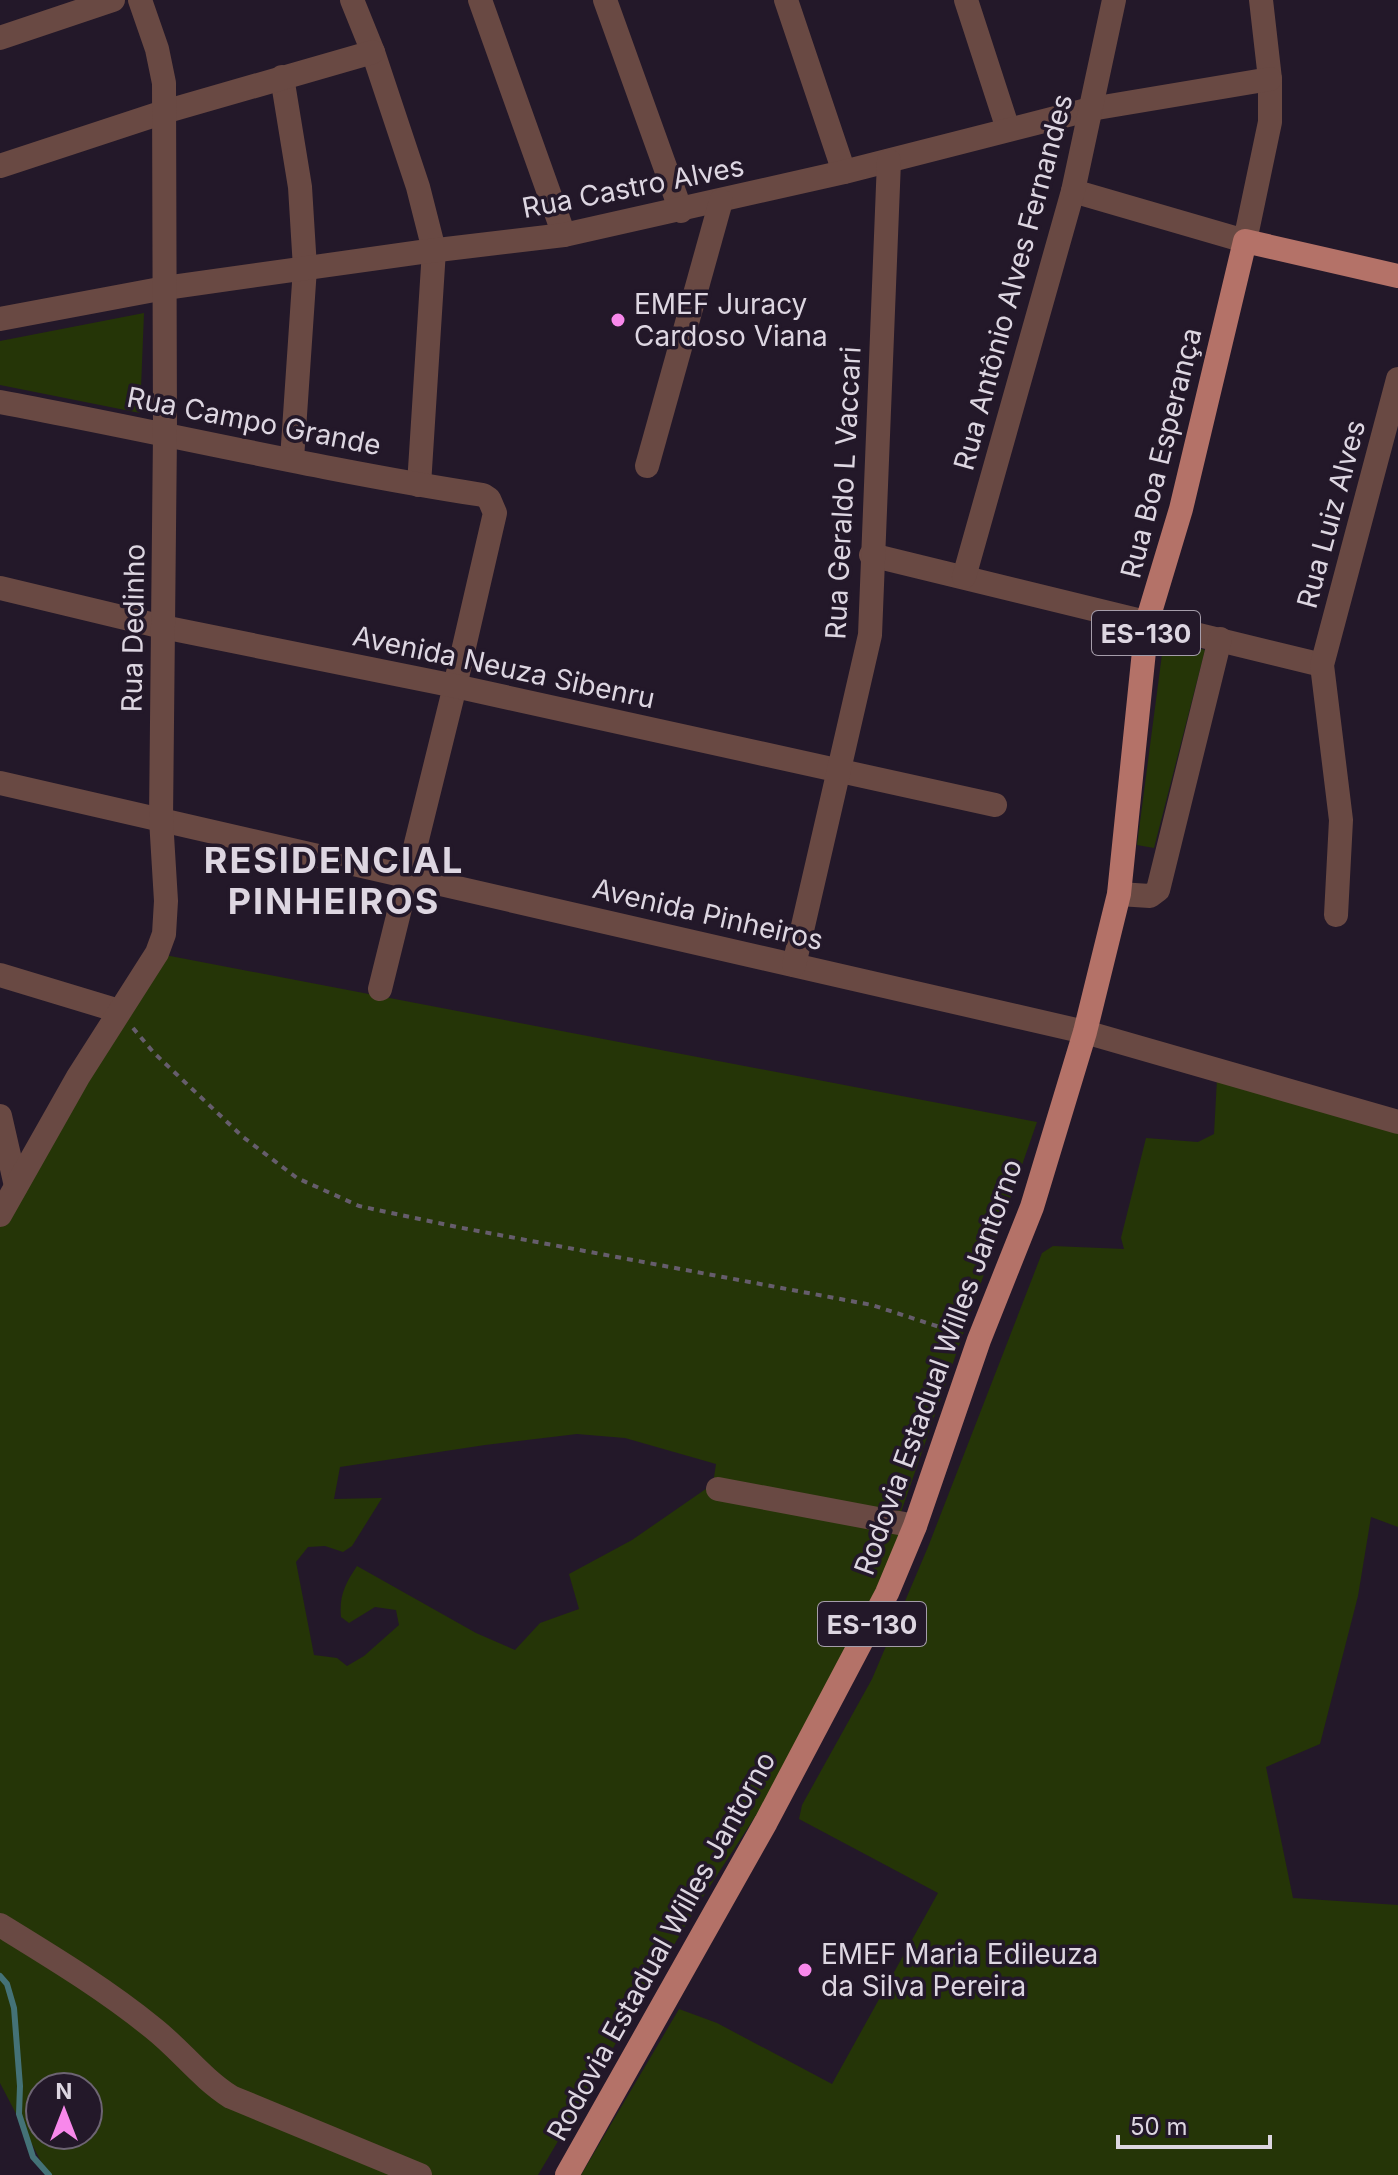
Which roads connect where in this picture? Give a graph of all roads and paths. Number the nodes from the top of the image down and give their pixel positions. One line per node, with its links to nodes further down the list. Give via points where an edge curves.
1 (113, 0): 10 (street)
2 (140, 0): 15 (street, Rua Dedinho, via 157,49)
3 (352, 0): 11 (street)
4 (480, 0): 23 (street)
5 (605, 0): 22 (street)
6 (786, 0): 19 (street)
7 (966, 0): 16 (street)
8 (1114, 0): 14 (street, Rua Antônio Alves Fernandes)
9 (1262, 1): 13 (street, Rua Boa Esperança)
10 (0, 38)
11 (373, 52): 12 (street); 25 (street)
12 (282, 77): 15 (street); 26 (street, via 300,187)
13 (1270, 79): 14 (street, Rua Castro Alves); 24 (street, Rua Boa Esperança, via 1270,122)
14 (1091, 109): 16 (street, Rua Castro Alves); 20 (street, Rua Antônio Alves Fernandes)
15 (164, 112): 18 (street); 28 (street, Rua Dedinho)
16 (1008, 129): 17 (street, Rua Castro Alves)
17 (889, 161): 19 (street, Rua Castro Alves); 36 (street, Rua Geraldo L Vaccari)
18 (0, 166)
19 (844, 172): 21 (street, Rua Castro Alves)
20 (1073, 191): 24 (street); 37 (street, Rua Antônio Alves Fernandes)
21 (721, 201): 22 (street, Rua Castro Alves); 34 (street)
22 (681, 211): 23 (street, Rua Castro Alves)
23 (564, 235): 25 (street, Rua Castro Alves)
24 (1245, 241): 27 (main road); 39 (main road, Rua Boa Esperança / ES-130, via 1181,509)
25 (434, 250): 26 (street, Rua Castro Alves); 35 (street)
26 (305, 268): 28 (street, Rua Castro Alves); 33 (street)
27 (1398, 276)
28 (165, 288): 29 (street, Rua Castro Alves); 32 (street, Rua Dedinho)
29 (0, 319)
30 (1398, 379): 42 (street, Rua Luiz Alves)
31 (0, 402): 32 (street, Rua Campo Grande)
32 (165, 433): 33 (street, Rua Campo Grande); 40 (street, Rua Dedinho)
33 (292, 459): 35 (street, Rua Campo Grande)
34 (647, 466)
35 (419, 485): 43 (street, Rua Campo Grande, via 483,495 495,513)
36 (871, 555): 37 (street); 44 (street, Rua Geraldo L Vaccari, via 870,635)
37 (964, 577): 39 (street)
38 (0, 588): 40 (street, Avenida Neuza Sibenru)
39 (1147, 622): 41 (street); 49 (main road, Rua Boa Esperança / ES-130)
40 (163, 627): 43 (street, Avenida Neuza Sibenru); 47 (street, Rua Dedinho)
41 (1220, 639): 42 (street); 49 (street, via 1158,890 1150,896)
42 (1322, 665): 50 (street, via 1341,820)
43 (455, 686): 44 (street, Avenida Neuza Sibenru); 48 (street)
44 (839, 770): 46 (street, Avenida Neuza Sibenru); 51 (street, Rua Geraldo L Vaccari)
45 (0, 783): 47 (street, Avenida Pinheiros)
46 (995, 805)
47 (161, 819): 48 (street, Avenida Pinheiros); 54 (street, Rua Dedinho, via 164,934)
48 (409, 876): 51 (street, Avenida Pinheiros); 53 (street)
49 (1119, 894): 55 (main road, Rua Boa Esperança / ES-130)
50 (1336, 915)
51 (794, 965): 55 (street, Avenida Pinheiros)
52 (0, 975): 54 (street)
53 (380, 989)
54 (119, 1011): 58 (street, Rua Dedinho); 60 (path, via 154,1053 243,1137 297,1178 359,1206 872,1305)
55 (1085, 1032): 57 (street, Avenida Pinheiros); 60 (main road, Rodovia Estadual Willes Jantorno / ES-130, via 1032,1207)
56 (0, 1116): 58 (street)
57 (1398, 1122)
58 (10, 1175): 59 (street, Rua Dedinho)
59 (0, 1215)
60 (979, 1340): 62 (main road, Rodovia Estadual Willes Jantorno / ES-130)
61 (718, 1489): 62 (street)
62 (915, 1526): 65 (main road, Rodovia Estadual Willes Jantorno / ES-130, via 871,1625 773,1808)
63 (0, 1925): 64 (street, via 129,2010 231,2097)
64 (420, 2175)
65 (567, 2175)

